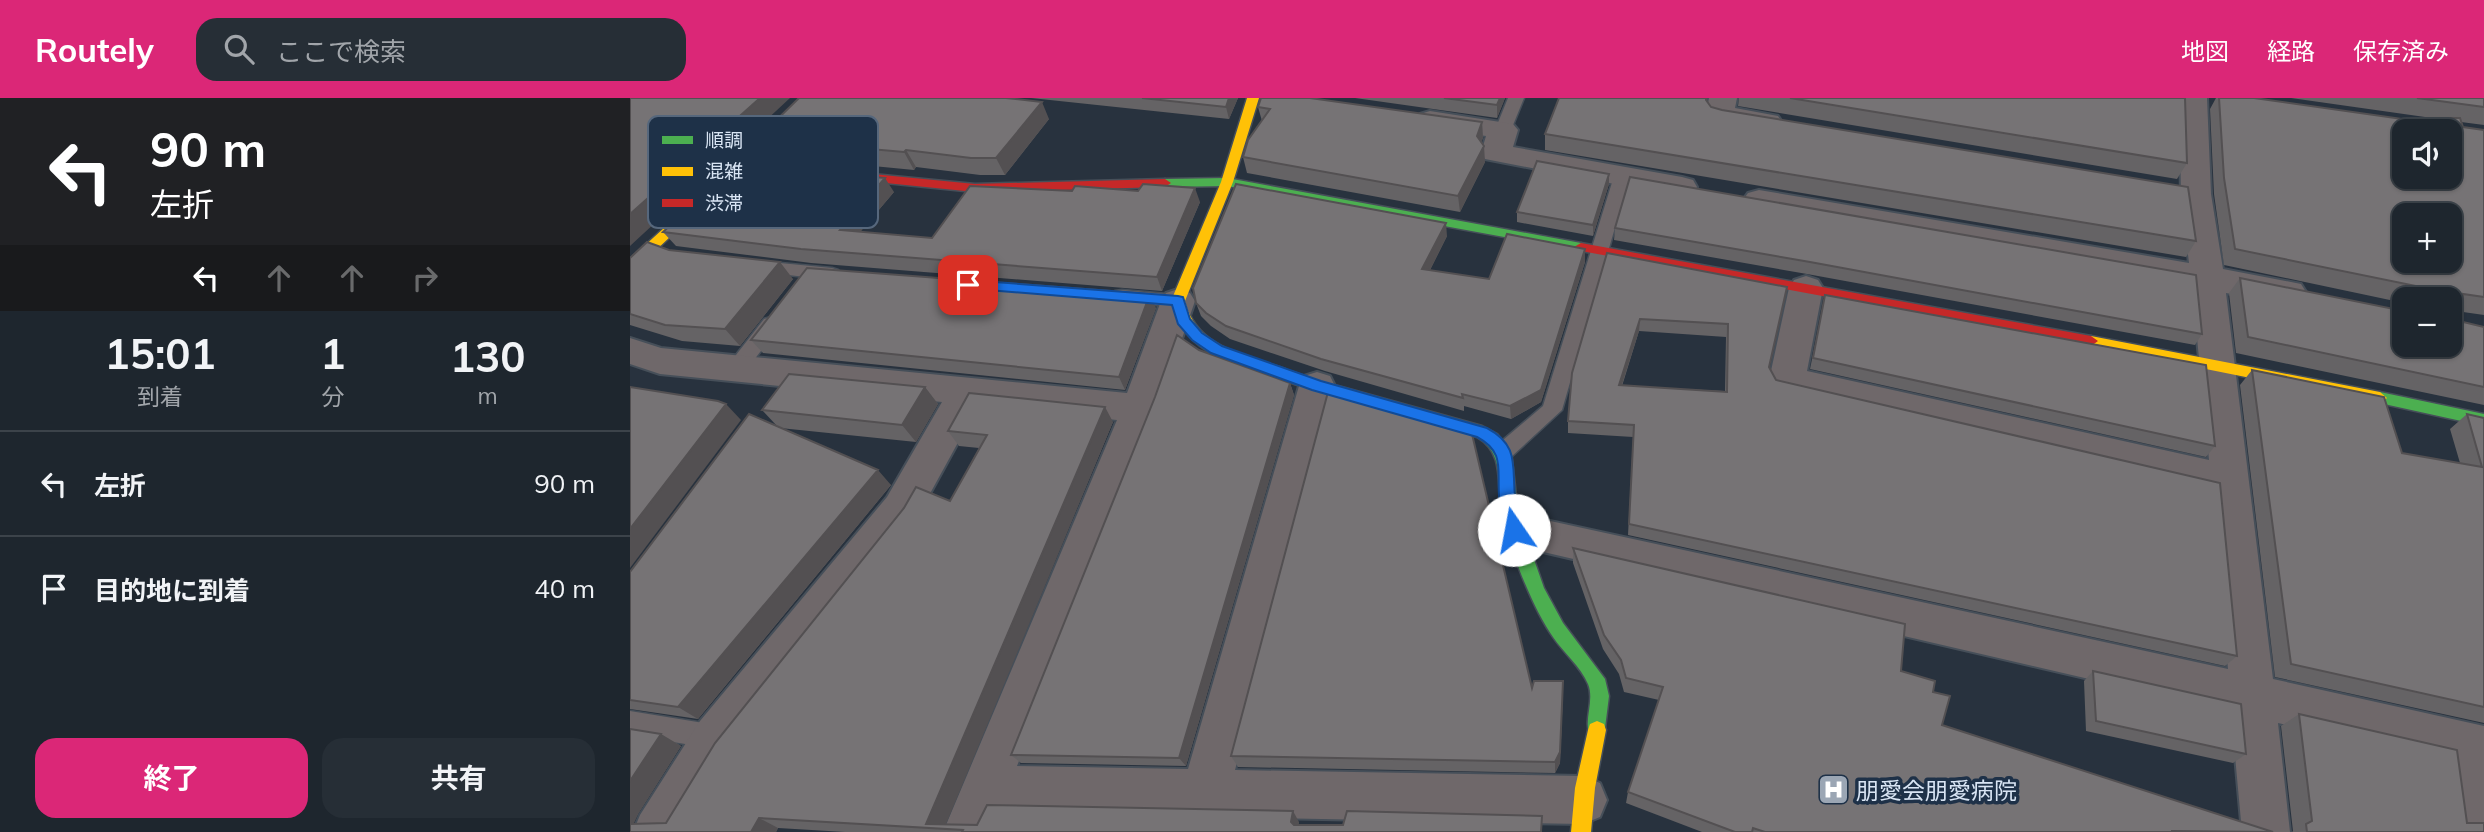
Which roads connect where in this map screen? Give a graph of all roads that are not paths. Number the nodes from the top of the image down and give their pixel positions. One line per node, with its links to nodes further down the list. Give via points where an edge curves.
1 (1253, 98): 10 (street)
2 (1516, 98): 7 (lane)
3 (1723, 98): 6 (street, via 1720,114)
4 (2209, 99): 18 (street, via 2183,192)
5 (1396, 115): 7 (street)
6 (1800, 127)
7 (1503, 130): 8 (street, via 1496,153)
8 (1622, 176): 13 (lane); 18 (street)
9 (878, 180): 10 (street, via 975,188)
10 (1227, 182): 13 (street); 23 (street)
11 (671, 228): 12 (street)
12 (651, 247): 14 (lane); 16 (street)
13 (1602, 250): 20 (street); 31 (lane, via 1552,410)
14 (674, 255)
15 (748, 265): 17 (lane)
16 (630, 267)
17 (811, 272): 19 (lane); 26 (lane)
18 (2207, 275): 22 (street); 25 (street)
19 (852, 276)
20 (1806, 288): 25 (street); 32 (street, via 1787,380)
21 (1110, 295): 23 (lane)
22 (2312, 297)
23 (1178, 301): 27 (street, via 1183,321 1217,350); 29 (street)
24 (630, 351): 26 (street, via 660,361)
25 (2219, 365): 30 (street); 32 (street)
26 (736, 369): 28 (street, via 781,386)
27 (1317, 386): 31 (street, via 1482,432 1496,440); 38 (street)
28 (967, 392): 29 (street); 36 (street, via 901,509)
29 (1140, 408): 39 (street)
30 (2484, 420)
31 (1503, 452): 33 (street)
32 (2231, 481): 34 (street)
33 (1514, 530): 34 (street); 41 (street, via 1536,594 1598,685)
34 (2254, 696): 37 (street); 43 (street)
35 (630, 723): 36 (lane)
36 (716, 737): 42 (street)
37 (2472, 745): 44 (street)
38 (1205, 794): 39 (street); 40 (street)
39 (976, 811)
40 (1326, 814): 41 (street)
41 (1582, 816)
42 (657, 832)
43 (2266, 832)
44 (2469, 832)

